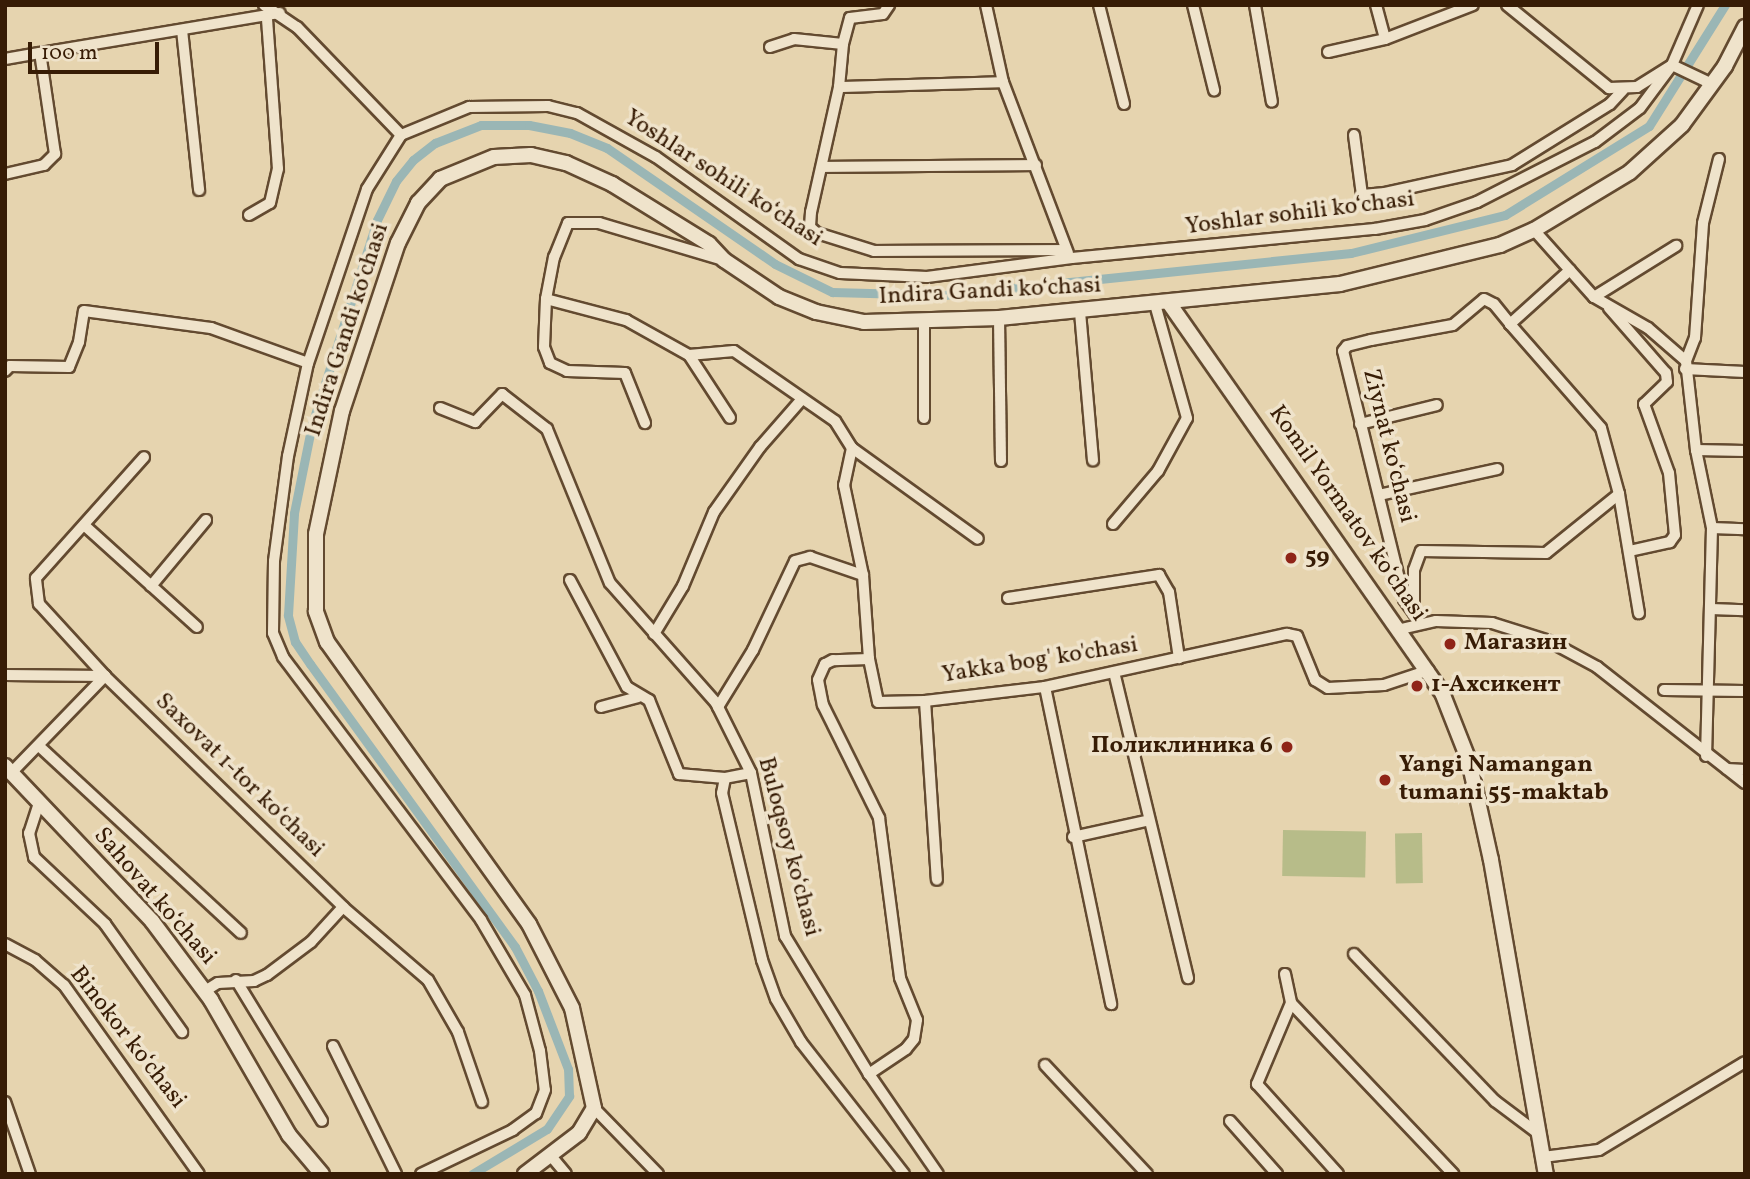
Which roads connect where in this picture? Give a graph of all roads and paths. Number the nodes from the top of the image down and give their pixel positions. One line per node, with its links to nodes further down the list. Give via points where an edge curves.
1 (264, 5): 11 (street)
2 (889, 5): 16 (street, via 883,14 850,19)
3 (986, 5): 23 (street)
4 (1098, 5): 28 (street)
5 (1193, 5): 25 (street)
6 (1255, 5): 27 (street)
7 (1377, 5): 15 (street)
8 (1473, 5): 15 (street)
9 (1507, 5): 26 (street, via 1609,88)
10 (1698, 5): 21 (street, Yoshlar sohili koʻchasi)
11 (283, 9): 12 (street); 29 (street)
12 (267, 18): 14 (street); 36 (street, via 278,169 270,203)
13 (1745, 27): 22 (street, Indira Gandi koʻchasi)
14 (182, 30): 19 (street); 35 (street)
15 (1385, 39): 18 (street)
16 (843, 44): 17 (street, via 793,39); 24 (street, Yoshlar sohili koʻchasi)
17 (769, 47)
18 (1328, 52)
19 (40, 53): 20 (street); 34 (street, via 38,64 55,154 44,165)
20 (5, 59)
21 (1672, 65): 22 (street); 26 (street, via 1653,80); 39 (street, Yoshlar sohili koʻchasi, via 1640,108 1595,142 1477,202 1425,220 1252,244)
22 (1707, 81): 37 (street, Indira Gandi koʻchasi, via 1682,125 1630,172)
23 (1003, 82): 24 (street); 32 (street)
24 (839, 88): 33 (street, Yoshlar sohili koʻchasi)
25 (1214, 90)
26 (1623, 90): 30 (street, via 1610,104 1512,165 1385,193 1362,195)
27 (1272, 102)
28 (1124, 104)
29 (401, 135): 39 (street, Yoshlar sohili koʻchasi, via 469,107 548,106 577,113 656,157 799,259 840,273 928,277); 51 (street, via 366,189)
30 (1354, 135)
31 (1719, 159): 52 (street, via 1703,222 1695,338)
32 (1035, 165): 33 (street); 39 (street)
33 (822, 167): 39 (street, Yoshlar sohili koʻchasi, via 810,227 835,241 874,251)
34 (5, 174)
35 (199, 190)
36 (249, 215)
37 (1534, 230): 41 (street); 45 (street, Indira Gandi koʻchasi, via 1500,245 1340,284)
38 (1676, 246): 42 (street)
39 (1068, 254)
40 (724, 260): 43 (street, via 599,223 568,223 554,257); 48 (street, Indira Gandi koʻchasi, via 762,288 816,312 864,322); 132 (street, Indira Gandi koʻchasi, via 709,244 612,184 566,163 512,155 476,161 440,179 418,203 398,243 342,411 319,509 315,586 322,635 550,958 572,1008)
41 (1570, 270): 42 (street); 49 (street)
42 (1594, 297): 44 (street)
43 (546, 299): 50 (street, via 626,320); 60 (street, via 544,347 550,363 567,371 625,373)
44 (1604, 302): 52 (street, via 1658,335); 77 (street, via 1661,366 1667,382 1644,404 1669,472 1675,535 1670,542)
45 (1162, 303): 46 (street, Indira Gandi koʻchasi); 72 (street, via 1187,418 1158,471); 87 (street, Komil Yormatov koʻchasi)
46 (1080, 312): 47 (street, Indira Gandi koʻchasi); 66 (street)
47 (999, 318): 48 (street, Indira Gandi koʻchasi); 67 (street)
48 (924, 323): 59 (street)
49 (1510, 324): 61 (street, Ziynat koʻchasi, via 1484,299 1453,325 1347,346 1345,362); 69 (street, Ziynat koʻchasi, via 1601,428)
50 (689, 355): 55 (street, via 734,351); 58 (street)
51 (308, 363): 53 (street, via 212,328 85,311 69,367 10,366); 142 (street, via 288,456 274,561 275,641 481,920 525,995 540,1051 545,1090 536,1113 513,1130)
52 (1686, 365): 54 (street); 63 (street)
53 (5, 371)
54 (1745, 372)
55 (802, 399): 62 (street, via 835,421); 88 (street, via 760,447 714,512 683,586)
56 (1437, 405): 61 (street)
57 (440, 408): 88 (street, Buloqsoy koʻchasi, via 475,422 499,394 547,429 610,583)
58 (730, 418)
59 (924, 418)
60 (645, 424)
61 (1360, 424): 70 (street, Ziynat koʻchasi)
62 (852, 447): 76 (street); 78 (street, Yakka bog' ko'chasi, via 844,485)
63 (1696, 450): 64 (street); 74 (street)
64 (1745, 451)
65 (144, 457): 73 (street, Saxovat 1-tor koʻchasi)
66 (1093, 460)
67 (1001, 461)
68 (1497, 469): 70 (street)
69 (1619, 494): 77 (street, Ziynat koʻchasi); 84 (street, Ziynat koʻchasi, via 1546,553 1421,551 1414,570)
70 (1379, 495): 84 (street, Ziynat koʻchasi, via 1404,599)
71 (206, 520): 80 (street)
72 (1113, 524)
73 (84, 525): 80 (street); 94 (street, Saxovat 1-tor koʻchasi, via 36,578 37,596 47,614)
74 (1712, 528): 75 (street); 82 (street)
75 (1745, 529)
76 (978, 539)
77 (1629, 551): 85 (street, Ziynat koʻchasi)
78 (863, 575): 89 (street, Yakka bog' ko'chasi); 102 (street, via 810,557 795,561 753,650)
79 (569, 580): 99 (street, via 621,678)
80 (151, 586): 86 (street)
81 (1008, 598): 90 (street, via 1159,575 1169,592)
82 (1711, 609): 83 (street); 96 (street)
83 (1745, 610)
84 (1414, 613): 87 (street, Ziynat koʻchasi)
85 (1639, 613)
86 (197, 627)
87 (1407, 627): 91 (street, Komil Yormatov koʻchasi); 104 (street, via 1436,621 1492,623 1549,641 1597,667)
88 (654, 634): 102 (street, Buloqsoy koʻchasi)
89 (869, 659): 100 (street, Yakka bog' ko'chasi, via 878,702); 129 (street, via 833,660 825,664 818,680 822,705 879,818 900,978 917,1020 914,1039 906,1049)
90 (1180, 659): 91 (street, Yakka bog' ko'chasi, via 1287,634 1297,636 1315,680 1328,688 1384,685); 92 (street, Yakka bog' ko'chasi)
91 (1429, 670): 135 (street, Komil Yormatov koʻchasi, via 1469,761)
92 (1114, 671): 95 (street, Yakka bog' ko'chasi); 112 (street)
93 (5, 675): 94 (street)
94 (105, 676): 103 (street); 115 (street, Saxovat 1-tor koʻchasi)
95 (1045, 687): 100 (street, Yakka bog' ko'chasi); 113 (street)
96 (1707, 689): 97 (street); 98 (street); 104 (street)
97 (1664, 691)
98 (1745, 691)
99 (638, 697): 101 (street); 109 (street, via 649,700 678,774)
100 (925, 701): 114 (street)
101 (601, 707)
102 (718, 707): 108 (street, Buloqsoy koʻchasi)
103 (39, 746): 105 (street); 116 (street)
104 (1706, 756): 106 (street)
105 (9, 769): 111 (street, Sahovat koʻchasi)
106 (1727, 769): 107 (street); 110 (street)
107 (1745, 770)
108 (751, 773): 109 (street); 129 (street, Buloqsoy koʻchasi, via 785,936)
109 (725, 778): 146 (street, via 722,793 741,877 762,960 783,1016)
110 (1745, 783)
111 (40, 803): 122 (street, Sahovat koʻchasi, via 152,921); 125 (street, via 29,833 34,856 105,924)
112 (1146, 821): 113 (street); 120 (street)
113 (1073, 837): 123 (street)
114 (937, 880)
115 (343, 906): 121 (street, via 311,942 267,975 254,981); 131 (street, Saxovat 1-tor koʻchasi, via 435,989 458,1032)
116 (241, 933)
117 (5, 944): 139 (street, Binokor koʻchasi, via 35,960 64,985)
118 (1354, 954): 135 (street, via 1495,1101)
119 (1285, 974): 124 (street)
120 (1188, 978)
121 (236, 980): 122 (street); 134 (street)
122 (205, 991): 140 (street, Sahovat koʻchasi, via 289,1135)
123 (1111, 1003)
124 (1291, 1003): 150 (street, via 1257,1084); 151 (street)
125 (182, 1032)
126 (333, 1046): 141 (street)
127 (1745, 1062): 137 (street, via 1599,1150)
128 (1045, 1065): 148 (street)
129 (869, 1074): 147 (street, Buloqsoy koʻchasi)
130 (5, 1102): 138 (street)
131 (482, 1102)
132 (594, 1108): 136 (street, via 579,1133); 145 (street)
133 (1230, 1121): 149 (street)
134 (322, 1122)
135 (1539, 1134): 137 (street, Komil Yormatov koʻchasi)
136 (551, 1156): 143 (street); 144 (street)
137 (1543, 1157): 152 (street, Komil Yormatov koʻchasi)
138 (30, 1174)
139 (199, 1174)
140 (322, 1174)
141 (397, 1174)
142 (421, 1174)
143 (524, 1174)
144 (566, 1174)
145 (658, 1174)
146 (904, 1174)
147 (938, 1174)
148 (1147, 1174)
149 (1277, 1174)
150 (1338, 1174)
151 (1453, 1174)
152 (1546, 1174)

